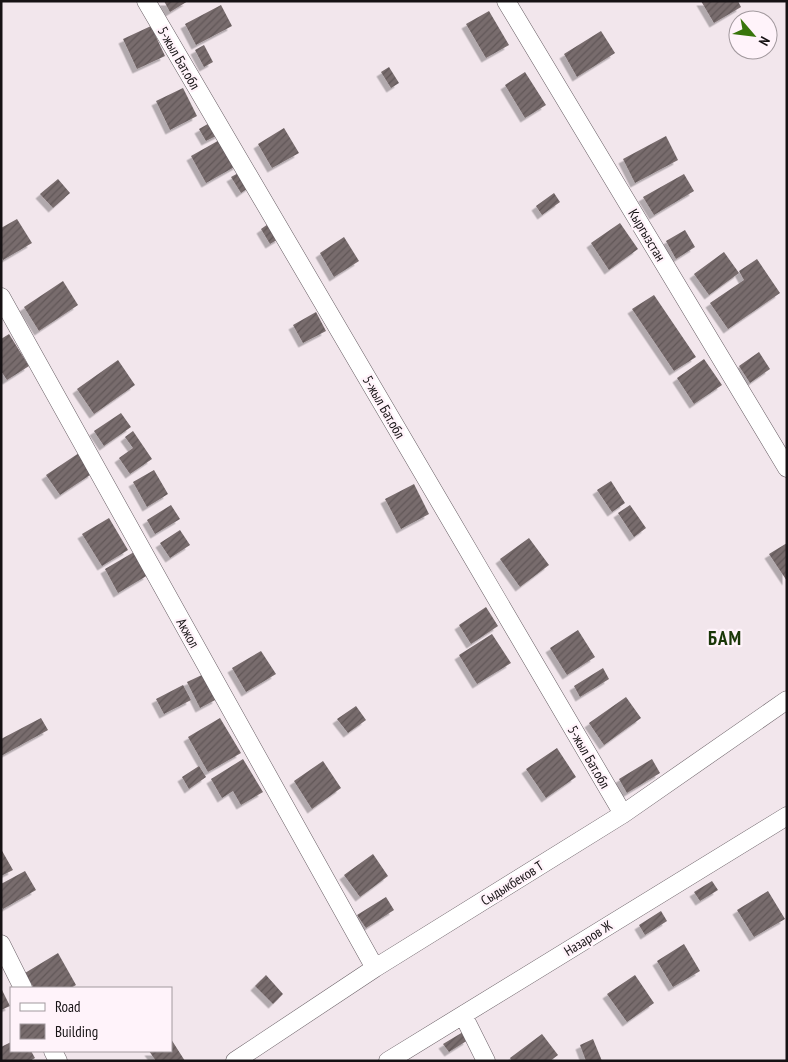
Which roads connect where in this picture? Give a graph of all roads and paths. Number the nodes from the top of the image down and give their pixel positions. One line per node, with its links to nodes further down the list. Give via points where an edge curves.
1 (146, 1): 6 (street, 5-жыл Бат.обл)
2 (506, 1): 4 (street, Кыргызстан)
3 (1, 297): 9 (street, Акжол)
4 (787, 468)
5 (787, 700): 6 (street, Сыдыкбеков Т)
6 (623, 814): 9 (street, Сыдыкбеков Т)
7 (787, 816): 11 (street, Назаров Ж)
8 (1, 944): 10 (street)
9 (375, 968): 12 (street, Сыдыкбеков Т)
10 (22, 987)
11 (463, 1015): 13 (street, Назаров Ж); 14 (street)
12 (235, 1061)
13 (388, 1061)
14 (486, 1061)

